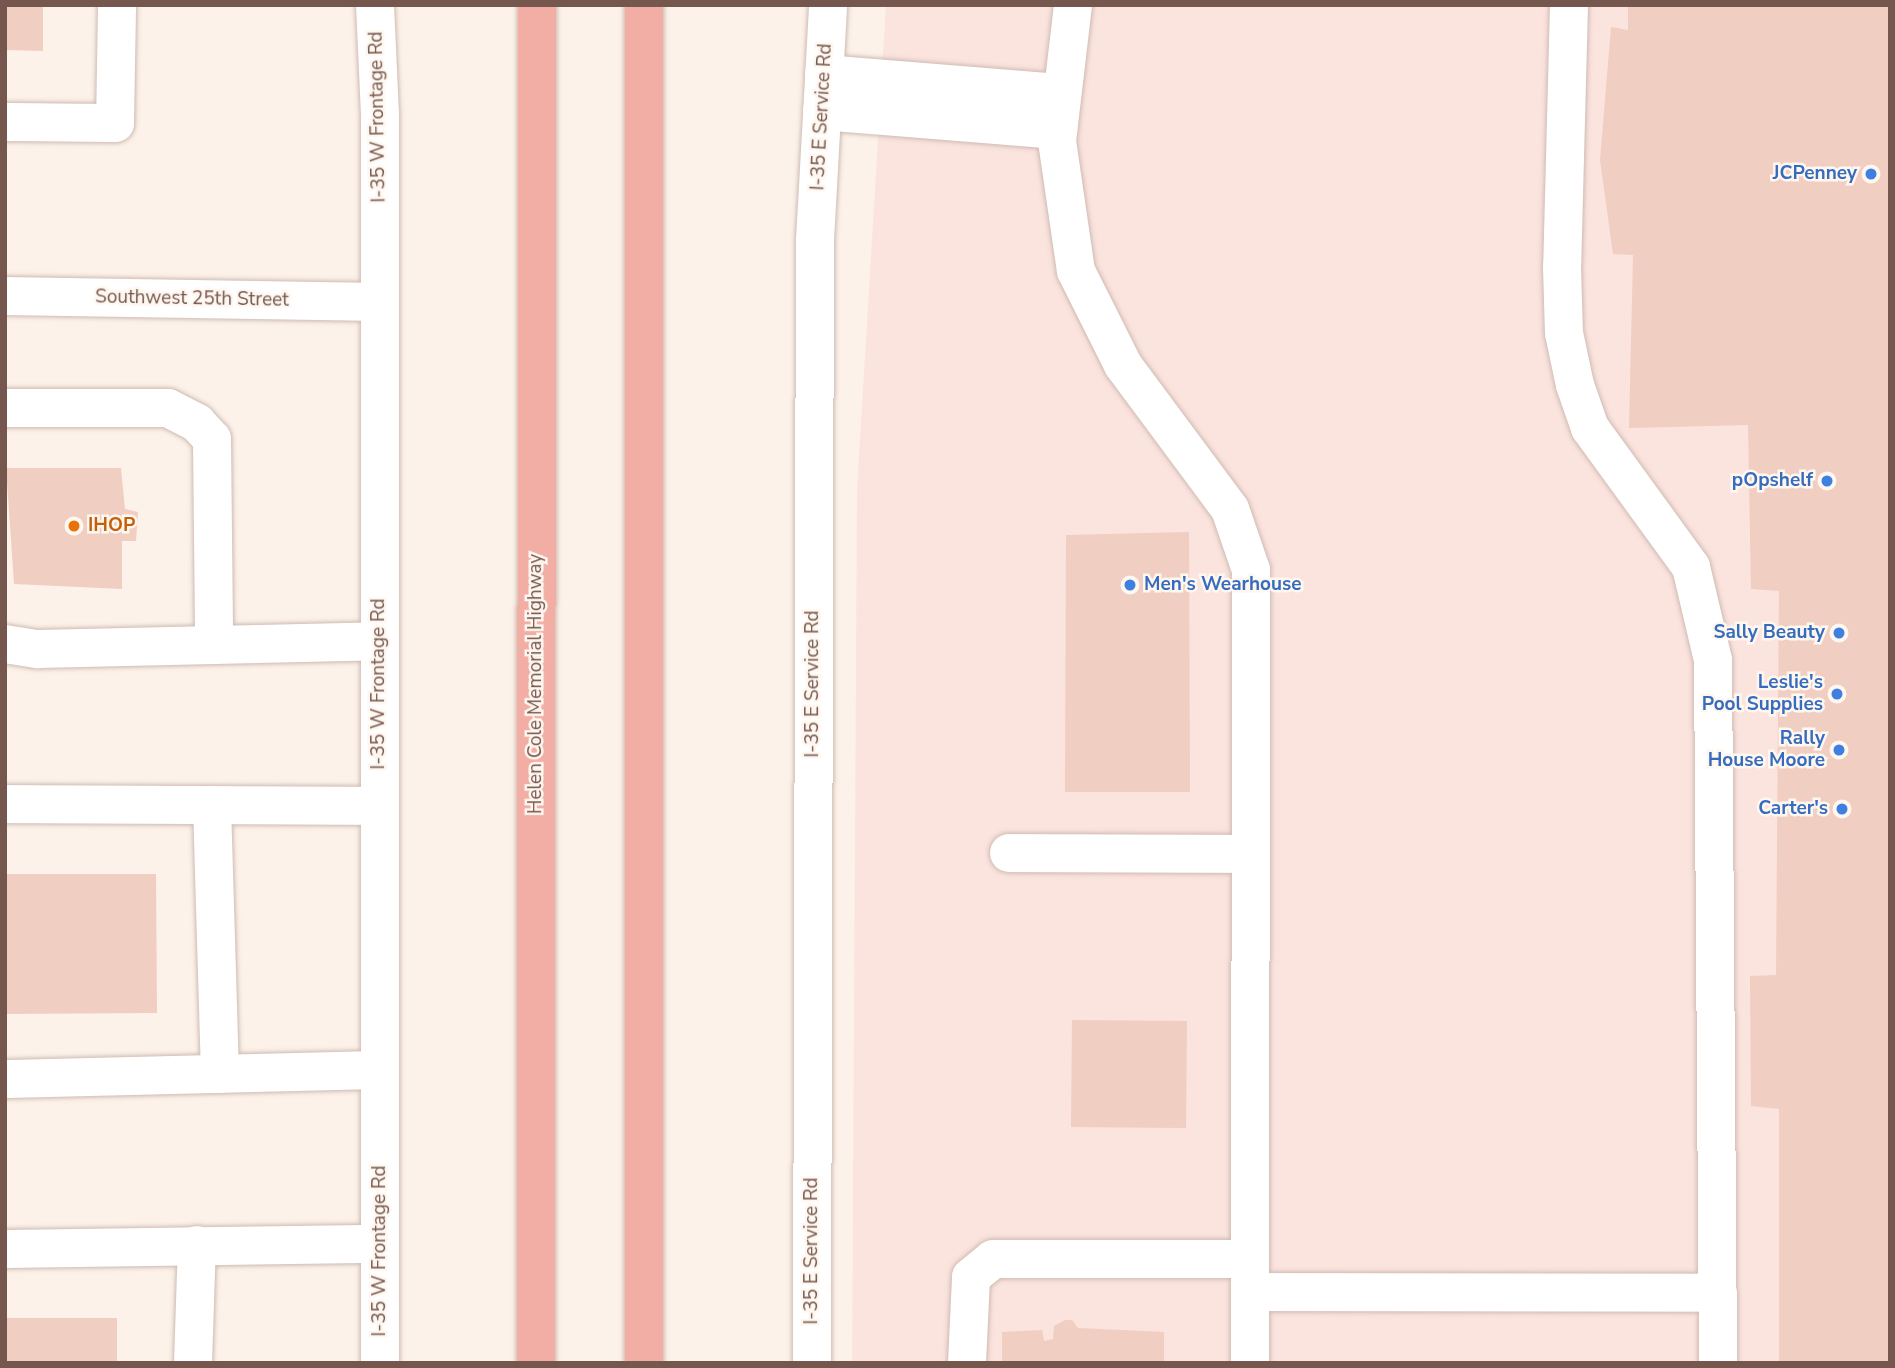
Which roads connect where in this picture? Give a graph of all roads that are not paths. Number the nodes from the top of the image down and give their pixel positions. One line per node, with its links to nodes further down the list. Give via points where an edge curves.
1 (117, 5): 10 (street, via 115,123)
2 (375, 5): 13 (street, I-35 W Frontage Rd)
3 (537, 5): 33 (highway, Helen Cole Memorial Highway)
4 (643, 5): 34 (highway)
5 (828, 5): 8 (street, I-35 E Service Rd)
6 (1073, 5): 9 (street)
7 (1569, 5): 30 (street, via 1562,267 1564,333 1575,385 1590,428 1690,567 1713,660)
8 (823, 93): 9 (street); 11 (street); 35 (street, I-35 E Service Rd, via 815,240)
9 (1062, 93): 11 (street)
10 (5, 122)
11 (1058, 130): 22 (street, via 1076,271 1123,365 1230,509 1251,570)
12 (5, 296): 13 (street, Southwest 25th Street)
13 (379, 302): 15 (street, I-35 W Frontage Rd)
14 (5, 408): 17 (street, via 169,408 197,423 212,439)
15 (379, 640): 17 (street); 20 (street, I-35 W Frontage Rd)
16 (5, 644): 17 (street, via 38,649)
17 (214, 645)
18 (5, 804): 19 (street)
19 (212, 804): 20 (street); 24 (street)
20 (379, 806): 23 (street, I-35 W Frontage Rd)
21 (1009, 853): 22 (street)
22 (1251, 854): 29 (street)
23 (379, 1070): 24 (street); 26 (street, I-35 W Frontage Rd)
24 (220, 1074): 25 (street)
25 (5, 1079)
26 (380, 1244): 27 (street); 32 (street, I-35 W Frontage Rd)
27 (197, 1245): 28 (street); 31 (street)
28 (5, 1249)
29 (1250, 1275): 30 (street); 36 (street, via 993,1259 971,1277); 37 (street)
30 (1718, 1293): 38 (street)
31 (193, 1363)
32 (380, 1363)
33 (536, 1363)
34 (645, 1363)
35 (812, 1363)
36 (967, 1363)
37 (1250, 1363)
38 (1718, 1363)

